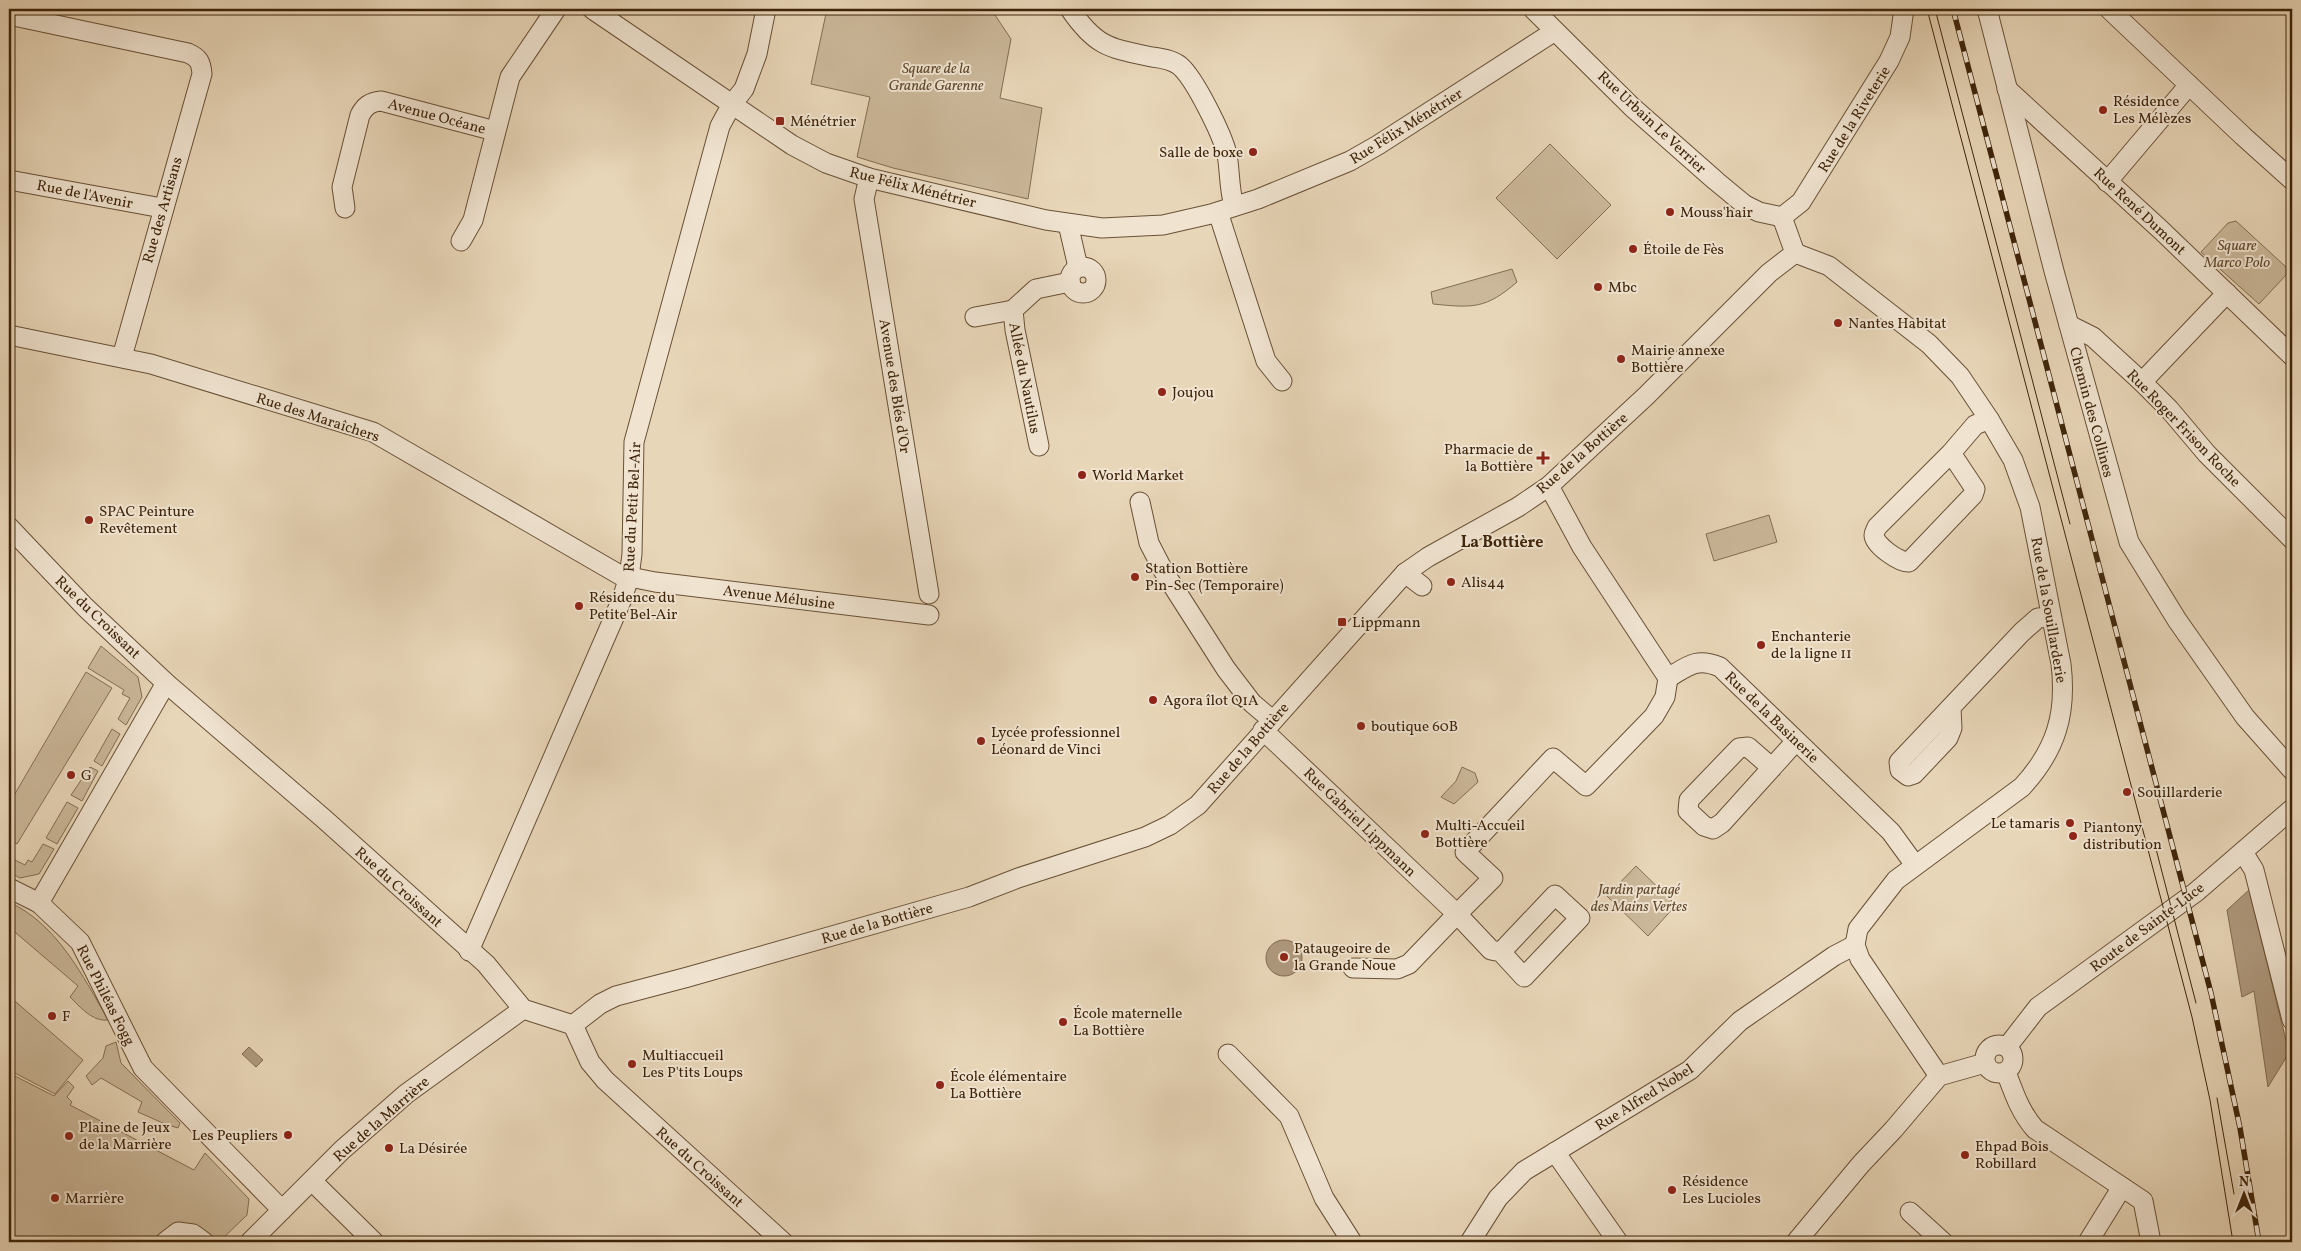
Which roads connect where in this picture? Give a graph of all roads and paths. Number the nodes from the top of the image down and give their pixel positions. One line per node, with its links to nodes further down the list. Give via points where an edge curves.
1 (556, 9): 14 (street, Avenue Océane, via 510,77)
2 (592, 9): 13 (street, Rue Félix Ménétrier)
3 (766, 9): 13 (street, Rue du Petit Bel-Air, via 757,54 744,89)
4 (1070, 9): 21 (street, via 1092,36 1106,47 1165,59 1180,66 1198,89 1227,154 1230,192)
5 (1532, 9): 10 (street, Rue Urbain Le Verrier)
6 (1904, 9): 22 (street, Rue de la Riveterie, via 1900,36 1889,61 1801,202)
7 (1986, 9): 12 (street, Chemin des Collines)
8 (2109, 9): 11 (street)
9 (9, 15): 19 (street, Rue des Artisans, via 198,57 202,74)
10 (1555, 30): 21 (street, Rue Félix Ménétrier, via 1364,153 1304,181); 22 (street, Rue Urbain Le Verrier, via 1632,107 1744,205)
11 (2189, 86): 17 (street); 18 (street)
12 (2007, 89): 18 (street, Rue René Dumont); 29 (street, Chemin des Collines)
13 (732, 104): 15 (street, Rue Félix Ménétrier, via 792,145 826,163); 43 (street, Rue du Petit Bel-Air, via 720,126 634,442)
14 (495, 131): 20 (street, Avenue Océane, via 381,101 372,102 360,115 342,187); 24 (street, Avenue Océane, via 473,220)
15 (869, 178): 23 (street, Rue Félix Ménétrier); 45 (street, Avenue des Blés d'Or, via 864,199)
16 (9, 180): 19 (street, Rue de l'Avenir)
17 (2292, 180)
18 (2107, 182): 26 (street, Rue René Dumont)
19 (162, 208): 32 (street, Rue des Artisans)
20 (345, 208)
21 (1226, 209): 23 (street, Rue Félix Ménétrier, via 1182,222 1142,228); 33 (street, via 1266,361)
22 (1782, 217): 25 (street)
23 (1068, 224): 27 (street, Allée du Nautilus, via 1074,275 1036,290)
24 (461, 241)
25 (1796, 253): 35 (street, Rue de la Souillarderie, via 1829,266 1929,344 1960,376); 38 (street, Rue de la Bottière, via 1769,273 1646,396)
26 (2227, 293): 31 (street, Rue René Dumont); 34 (street)
27 (1013, 310): 28 (street, Allée du Nautilus); 36 (street, Allée du Nautilus)
28 (975, 317)
29 (2068, 325): 34 (street, Rue Roger Frison Roche, via 2093,337); 54 (street, Chemin des Collines, via 2128,542 2244,717)
30 (9, 335): 32 (street, Rue des Maraîchers)
31 (2292, 356)
32 (122, 357): 43 (street, Rue des Maraîchers, via 373,432 612,571)
33 (1282, 381)
34 (2142, 382): 41 (street, Rue Roger Frison Roche, via 2207,454)
35 (1989, 419): 37 (street, via 1974,426); 47 (street, Rue de la Souillarderie, via 2013,460 2030,507)
36 (1039, 446)
37 (1951, 453): 37 (street, via 1877,527 1876,541 1897,559 1909,562 1973,495 1975,489)
38 (1549, 486): 42 (street, Rue de la Bottière); 48 (street, via 1582,547)
39 (1140, 502): 51 (street, Rue Gabriel Lippmann, via 1149,544 1164,572 1226,669)
40 (9, 527): 49 (street, Rue du Croissant)
41 (2292, 539)
42 (1405, 573): 44 (street); 51 (street, Rue de la Bottière)
43 (629, 577): 46 (street, Avenue Mélusine); 62 (street, Rue du Petit Bel-Air, via 589,679)
44 (1422, 586)
45 (929, 594)
46 (929, 615)
47 (2051, 617): 50 (street, via 2038,618 2022,632); 57 (street, Rue de la Souillarderie, via 2063,682 2061,714 2051,746 2038,770 2022,787)
48 (1668, 678): 52 (street, Rue de la Basinerie, via 1693,663 1706,661 1720,667); 60 (street, via 1665,697 1654,716 1586,786 1553,758 1465,852 1493,878)
49 (166, 683): 59 (street); 62 (street, Rue du Croissant, via 323,818)
50 (1952, 708)
51 (1267, 725): 60 (street, Rue Gabriel Lippmann); 67 (street, Rue de la Bottière, via 1198,804 1170,825 1145,837 963,899 634,990 600,1004)
52 (1796, 742): 53 (street); 57 (street, Rue de la Basinerie, via 1891,832)
53 (1772, 768): 53 (street, via 1748,747 1739,748 1689,800 1688,810 1704,826 1713,828 1722,823)
54 (2292, 770)
55 (2292, 809): 56 (street, Route de Sainte-Luce)
56 (2243, 852): 66 (street, via 2254,870); 68 (street, Route de Sainte-Luce, via 2166,915 2038,1007)
57 (1915, 865): 61 (street, Rue de la Souillarderie, via 1896,880 1867,915 1858,929)
58 (9, 888): 59 (street, Rue Philéas Fogg)
59 (39, 903): 76 (street, Rue Philéas Fogg, via 80,942 143,1068)
60 (1457, 914): 63 (street, Rue Gabriel Lippmann, via 1491,950); 64 (street, via 1409,964 1398,969)
61 (1855, 945): 72 (street, via 1865,968); 73 (street, Rue Alfred Nobel, via 1740,1021 1690,1070)
62 (469, 951): 65 (street, Rue du Croissant, via 499,978)
63 (1501, 952)
64 (1354, 968)
65 (524, 1009): 67 (street); 74 (street, Rue de la Marrière, via 406,1094)
66 (2292, 1020)
67 (573, 1026): 82 (street, Rue du Croissant, via 590,1062 605,1080)
68 (2007, 1047): 70 (street, via 1993,1046 1986,1053); 71 (street, via 2014,1058)
69 (1228, 1054): 83 (street, via 1289,1116 1324,1198)
70 (1985, 1063): 71 (street, via 1993,1072); 72 (street)
71 (2006, 1072): 75 (street, via 2025,1118 2035,1129)
72 (1939, 1076): 86 (street)
73 (1555, 1152): 84 (street, Rue Alfred Nobel, via 1524,1171 1509,1185); 85 (street)
74 (312, 1181): 76 (street, Rue de la Marrière); 81 (street)
75 (2122, 1187): 88 (street); 89 (street, via 2143,1200)
76 (282, 1210): 80 (street, Rue de la Marrière)
77 (1910, 1212): 87 (street)
78 (165, 1242): 79 (street, via 178,1232 193,1234)
79 (204, 1242)
80 (250, 1242)
81 (374, 1242)
82 (783, 1242)
83 (1352, 1242)
84 (1470, 1242)
85 (1618, 1242)
86 (1796, 1242)
87 (1943, 1242)
88 (2088, 1242)
89 (2151, 1242)

